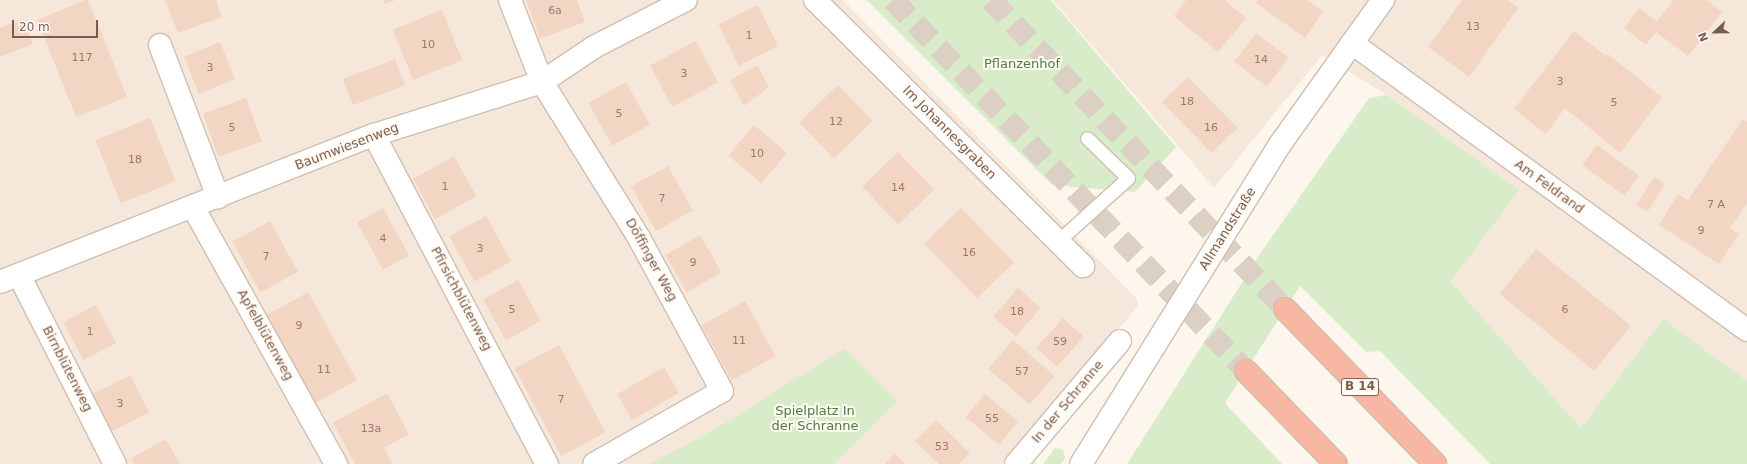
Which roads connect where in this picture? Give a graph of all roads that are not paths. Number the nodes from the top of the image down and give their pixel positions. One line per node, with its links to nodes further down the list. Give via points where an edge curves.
1 (510, 0): 7 (street, Döffinger Weg)
2 (686, 0): 7 (street, Baumwiesenweg, via 594,47)
3 (815, 0): 12 (street, Im Johannesgraben)
4 (1383, 0): 5 (street, Allmandstraße)
5 (1352, 43): 16 (street, Am Feldrand); 24 (street, Allmandstraße, via 1281,143)
6 (160, 45): 10 (street)
7 (542, 82): 8 (street, Baumwiesenweg); 22 (street, Döffinger Weg, via 639,238 722,391)
8 (374, 134): 10 (street, Baumwiesenweg); 21 (street, Pfirsichblütenweg)
9 (1087, 138): 12 (lane, via 1128,178)
10 (218, 197): 11 (street, Baumwiesenweg)
11 (194, 206): 14 (street, Baumwiesenweg); 20 (street, Apfelblütenweg)
12 (1058, 241): 13 (street, Im Johannesgraben)
13 (1083, 266)
14 (10, 279): 19 (street, Birnblütenweg)
15 (1285, 310): 26 (highway, B 14)
16 (1747, 330)
17 (1120, 341): 23 (street, In der Schranne)
18 (1246, 371): 25 (highway)
19 (115, 464)
20 (336, 464)
21 (547, 464)
22 (594, 464)
23 (1016, 464)
24 (1081, 464)
25 (1336, 464)
26 (1435, 464)

